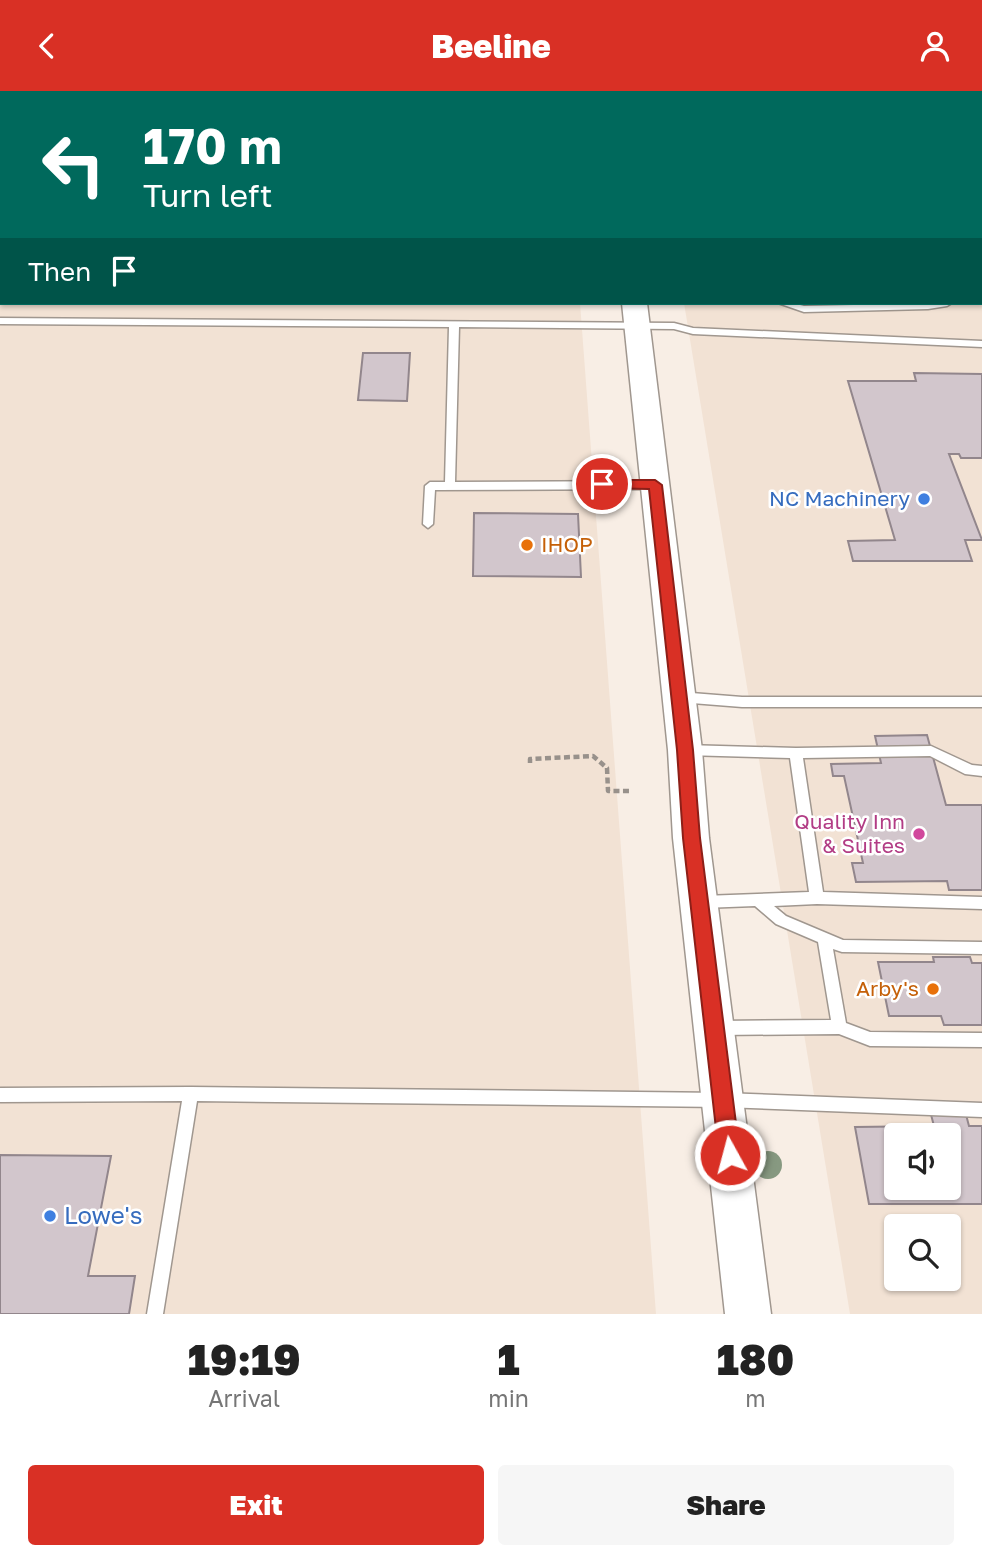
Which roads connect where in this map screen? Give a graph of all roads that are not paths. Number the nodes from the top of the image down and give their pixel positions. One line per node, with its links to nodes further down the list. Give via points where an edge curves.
1 (790, 305): 2 (lane, via 804,309)
2 (934, 305)
3 (636, 314): 5 (lane); 6 (lane, via 693,331); 7 (street)
4 (0, 321): 5 (lane)
5 (454, 324): 8 (lane)
6 (982, 344)
7 (655, 485): 8 (lane); 10 (street)
8 (450, 486): 9 (lane, via 430,486)
9 (428, 524)
10 (679, 697): 11 (lane, via 742,702); 12 (street)
11 (982, 702)
12 (685, 750): 13 (lane); 17 (street)
13 (796, 753): 14 (lane, via 931,751); 15 (lane)
14 (982, 771)
15 (817, 898): 16 (lane); 18 (lane)
16 (759, 901): 17 (lane); 19 (lane, via 781,920)
17 (699, 902): 21 (street)
18 (982, 902)
19 (825, 941): 20 (lane, via 842,946); 22 (lane)
20 (982, 948)
21 (714, 1027): 22 (lane); 26 (street)
22 (839, 1027): 23 (lane, via 870,1039)
23 (982, 1040)
24 (191, 1094): 25 (lane); 26 (lane); 28 (lane)
25 (0, 1095)
26 (723, 1100): 27 (lane); 29 (street)
27 (982, 1110)
28 (155, 1314)
29 (748, 1314)

